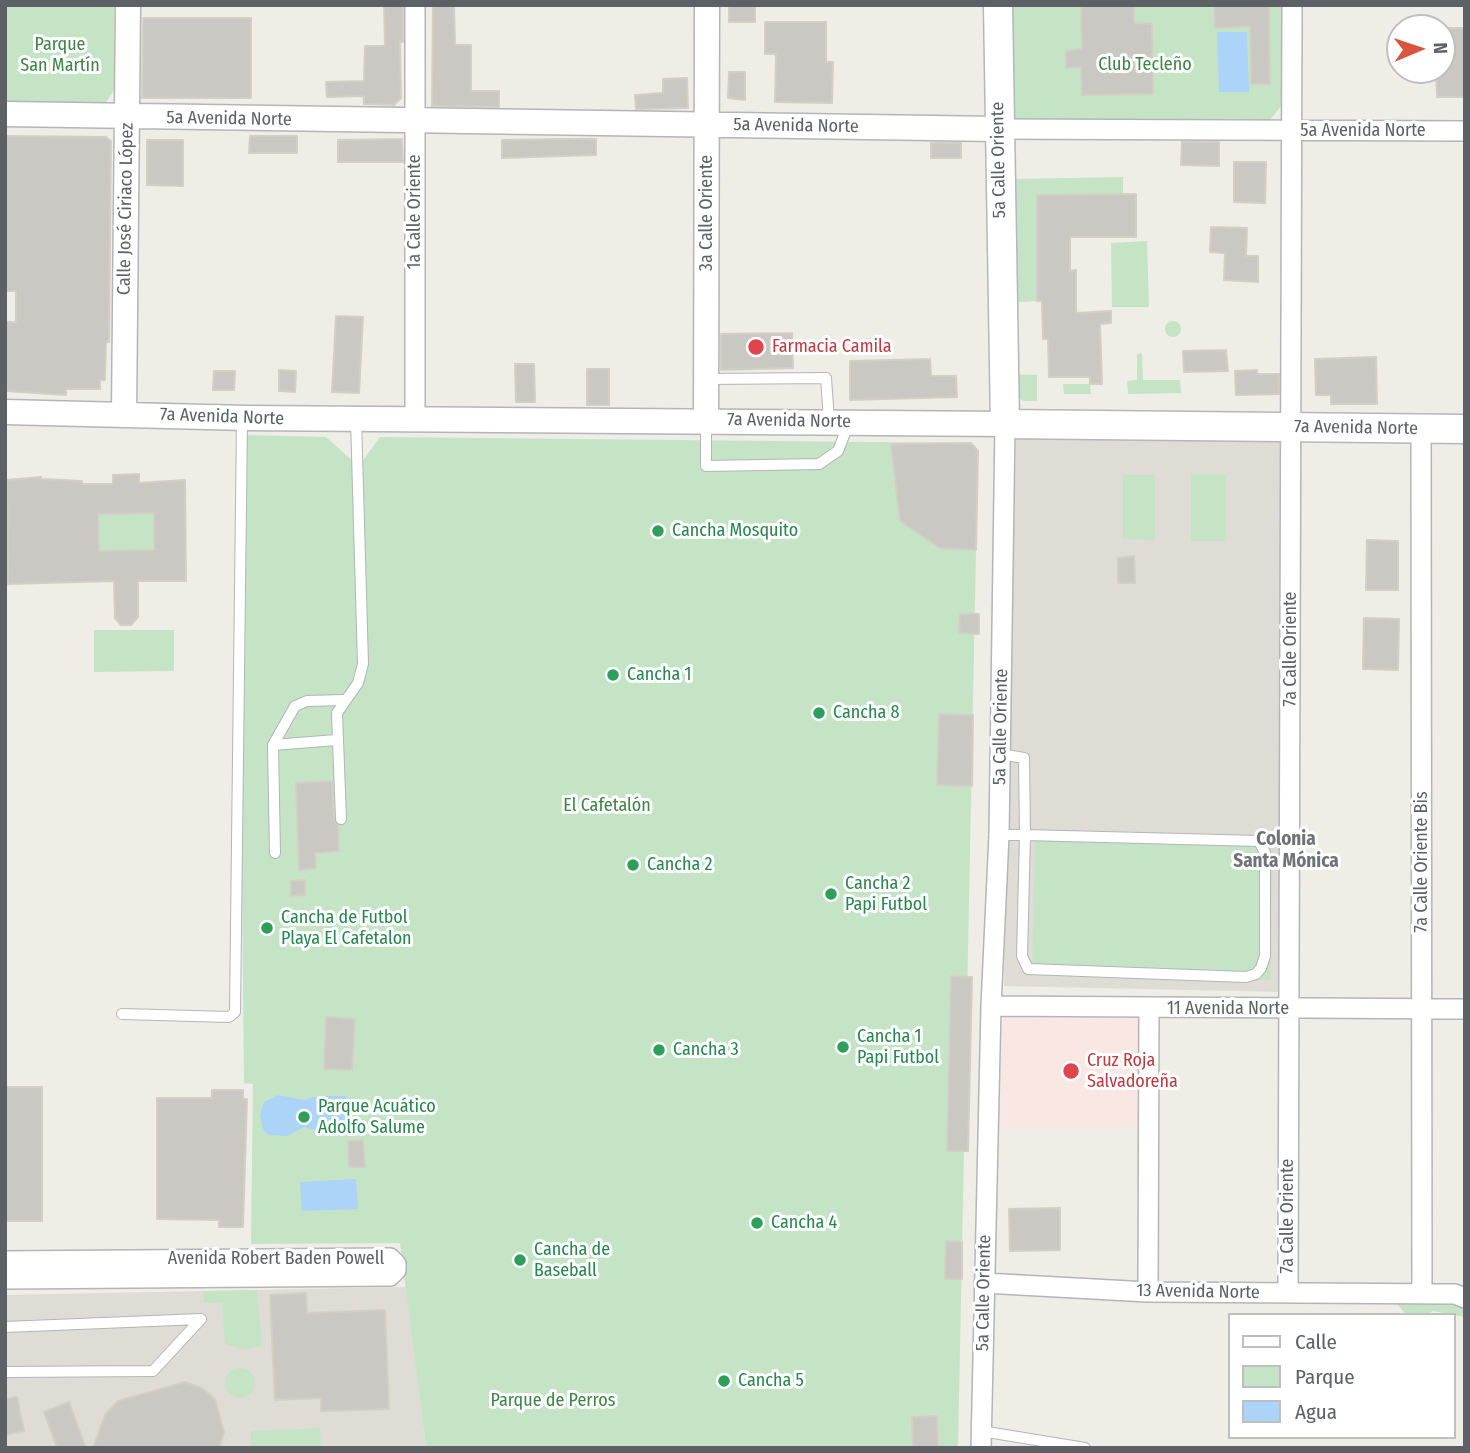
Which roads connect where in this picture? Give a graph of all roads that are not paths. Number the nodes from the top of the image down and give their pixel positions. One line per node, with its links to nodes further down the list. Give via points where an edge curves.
1 (128, 5): 7 (street, Calle José Ciriaco López)
2 (415, 5): 8 (street, 1a Calle Oriente)
3 (707, 5): 9 (street, 3a Calle Oriente)
4 (998, 5): 10 (main road, 5a Calle Oriente)
5 (1292, 5): 11 (street, 7a Calle Oriente)
6 (5, 114): 7 (street, 5a Avenida Norte)
7 (127, 118): 8 (street, 5a Avenida Norte); 15 (street, Calle José Ciriaco López)
8 (415, 121): 9 (street, 5a Avenida Norte); 18 (street, 1a Calle Oriente)
9 (707, 124): 10 (street, 5a Avenida Norte); 13 (street, 3a Calle Oriente)
10 (998, 129): 11 (street, 5a Avenida Norte); 21 (main road, 5a Calle Oriente)
11 (1289, 130): 12 (street, 5a Avenida Norte); 22 (street, 7a Calle Oriente)
12 (1465, 131)
13 (706, 379): 19 (street, 3a Calle Oriente); 20 (lane, via 826,378)
14 (5, 412): 15 (street, 7a Avenida Norte)
15 (124, 414): 16 (street, 7a Avenida Norte)
16 (242, 418): 17 (street, 7a Avenida Norte); 38 (lane, via 235,1012 229,1017)
17 (356, 419): 18 (street, 7a Avenida Norte); 25 (lane, via 363,664 358,683)
18 (415, 419): 19 (street, 7a Avenida Norte)
19 (706, 421): 20 (street, 7a Avenida Norte); 20 (lane, via 706,466 819,464 838,451)
20 (839, 421): 21 (street, 7a Avenida Norte)
21 (1005, 424): 22 (main road, 7a Avenida Norte); 28 (street, 5a Calle Oriente)
22 (1293, 427): 23 (main road, 7a Avenida Norte); 35 (street, 7a Calle Oriente)
23 (1421, 430): 24 (main road, 7a Avenida Norte); 36 (street, 7a Calle Oriente Bis)
24 (1461, 431)
25 (343, 700): 26 (lane, via 337,713); 27 (lane, via 295,706)
26 (336, 740): 27 (lane); 29 (lane)
27 (273, 745): 32 (lane)
28 (1000, 754): 30 (street, 5a Calle Oriente); 31 (lane, via 1024,758)
29 (341, 818)
30 (999, 835): 31 (lane); 33 (street, 5a Calle Oriente)
31 (1025, 835): 31 (lane, via 1259,841 1265,853 1265,956 1261,968 1246,977 1028,969 1022,956)
32 (275, 853)
33 (991, 1006): 34 (street, 11 Avenida Norte); 41 (street, 5a Calle Oriente)
34 (1149, 1009): 35 (street, 11 Avenida Norte); 42 (street)
35 (1289, 1009): 36 (street, 11 Avenida Norte); 43 (street, 7a Calle Oriente)
36 (1422, 1009): 37 (street, 11 Avenida Norte); 44 (street, 7a Calle Oriente Bis)
37 (1465, 1009)
38 (122, 1014)
39 (158, 1269): 39 (street, Avenida Robert Baden Powell, via 390,1276 396,1264 390,1258); 40 (street, Avenida Robert Baden Powell)
40 (6, 1270)
41 (984, 1283): 42 (street, 13 Avenida Norte); 48 (street, 5a Calle Oriente)
42 (1148, 1292): 43 (street, 13 Avenida Norte)
43 (1288, 1293): 44 (street, 13 Avenida Norte)
44 (1422, 1294): 45 (street, 13 Avenida Norte)
45 (1462, 1295)
46 (5, 1327): 47 (lane, via 201,1319 153,1371)
47 (5, 1371)
48 (981, 1440): 49 (lane)
49 (1085, 1448)

